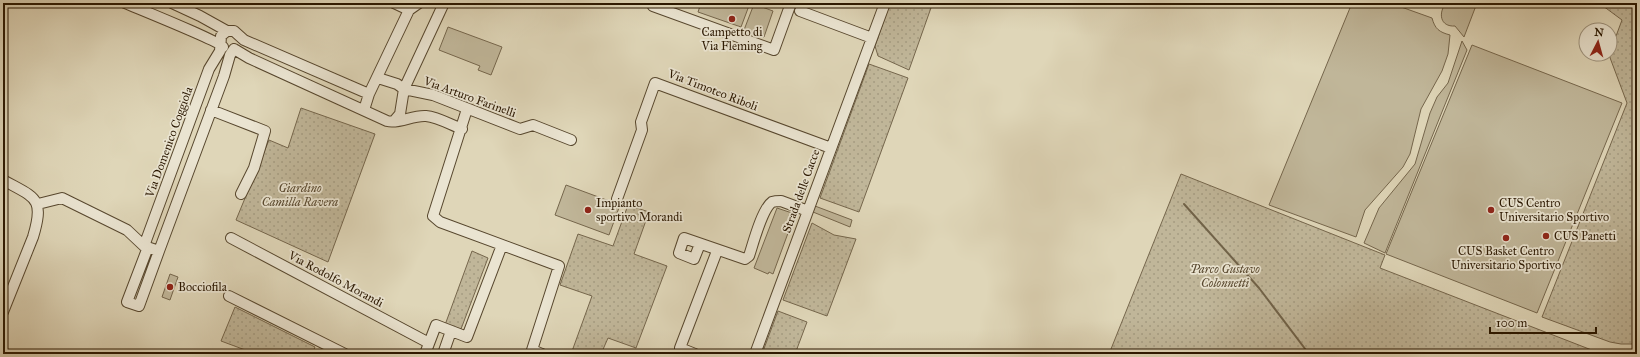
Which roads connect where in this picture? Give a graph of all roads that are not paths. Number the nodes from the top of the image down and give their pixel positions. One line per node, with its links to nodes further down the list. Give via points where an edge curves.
1 (125, 3): 14 (street)
2 (172, 3): 11 (street)
3 (419, 3): 9 (street)
4 (444, 3): 17 (street)
5 (654, 3): 6 (street, via 653,6 774,50)
6 (791, 3)
7 (885, 3): 13 (street, Strada delle Cacce)
8 (398, 4): 9 (street)
9 (409, 10): 16 (street)
10 (800, 11): 13 (street)
11 (227, 32): 12 (street, via 234,31); 14 (street, via 221,36)
12 (240, 38): 15 (street, via 239,45); 18 (street)
13 (872, 38): 25 (street, Strada delle Cacce)
14 (221, 44): 15 (street, via 225,49); 34 (street, Via Domenico Coggiola, via 220,51 209,69)
15 (234, 49): 20 (street, Via Domenico Coggiola); 21 (street)
16 (378, 78): 17 (street, Via Arturo Farinelli); 18 (street)
17 (404, 89): 19 (street, Via Arturo Farinelli, via 432,95); 22 (street, Via Arturo Farinelli, via 400,114)
18 (369, 94): 21 (street)
19 (467, 109): 23 (street); 24 (street, Via Arturo Farinelli, via 520,129 533,125)
20 (211, 110): 27 (street, via 265,131 254,168); 35 (street, Via Domenico Coggiola)
21 (364, 110): 22 (street, via 387,121)
22 (394, 121): 23 (street, via 427,116)
23 (462, 129): 33 (street, via 433,216 440,222)
24 (571, 140)
25 (831, 148): 28 (street, Via Timoteo Riboli, via 656,83); 30 (street, Strada delle Cacce)
26 (3, 180): 29 (street, via 35,198)
27 (241, 194)
28 (617, 199)
29 (38, 204): 34 (street, via 62,198 127,230); 38 (street, via 33,237)
30 (808, 211): 36 (street, via 782,201 773,202 765,211 747,258 742,259); 46 (street, Strada delle Cacce)
31 (231, 238): 40 (street, Via Rodolfo Morandi)
32 (700, 244): 36 (street)
33 (502, 245): 39 (street, via 467,337); 44 (street, via 559,266 532,350)
34 (146, 246): 35 (street); 35 (street, Via Domenico Coggiola, via 127,302 139,306)
35 (159, 251)
36 (718, 251): 45 (street, via 680,348)
37 (229, 296): 41 (street)
38 (3, 312)
39 (451, 331): 40 (street, via 436,325); 43 (street)
40 (429, 343): 42 (street)
41 (344, 354)
42 (425, 354)
43 (443, 354)
44 (542, 354)
45 (695, 354)
46 (755, 354)

